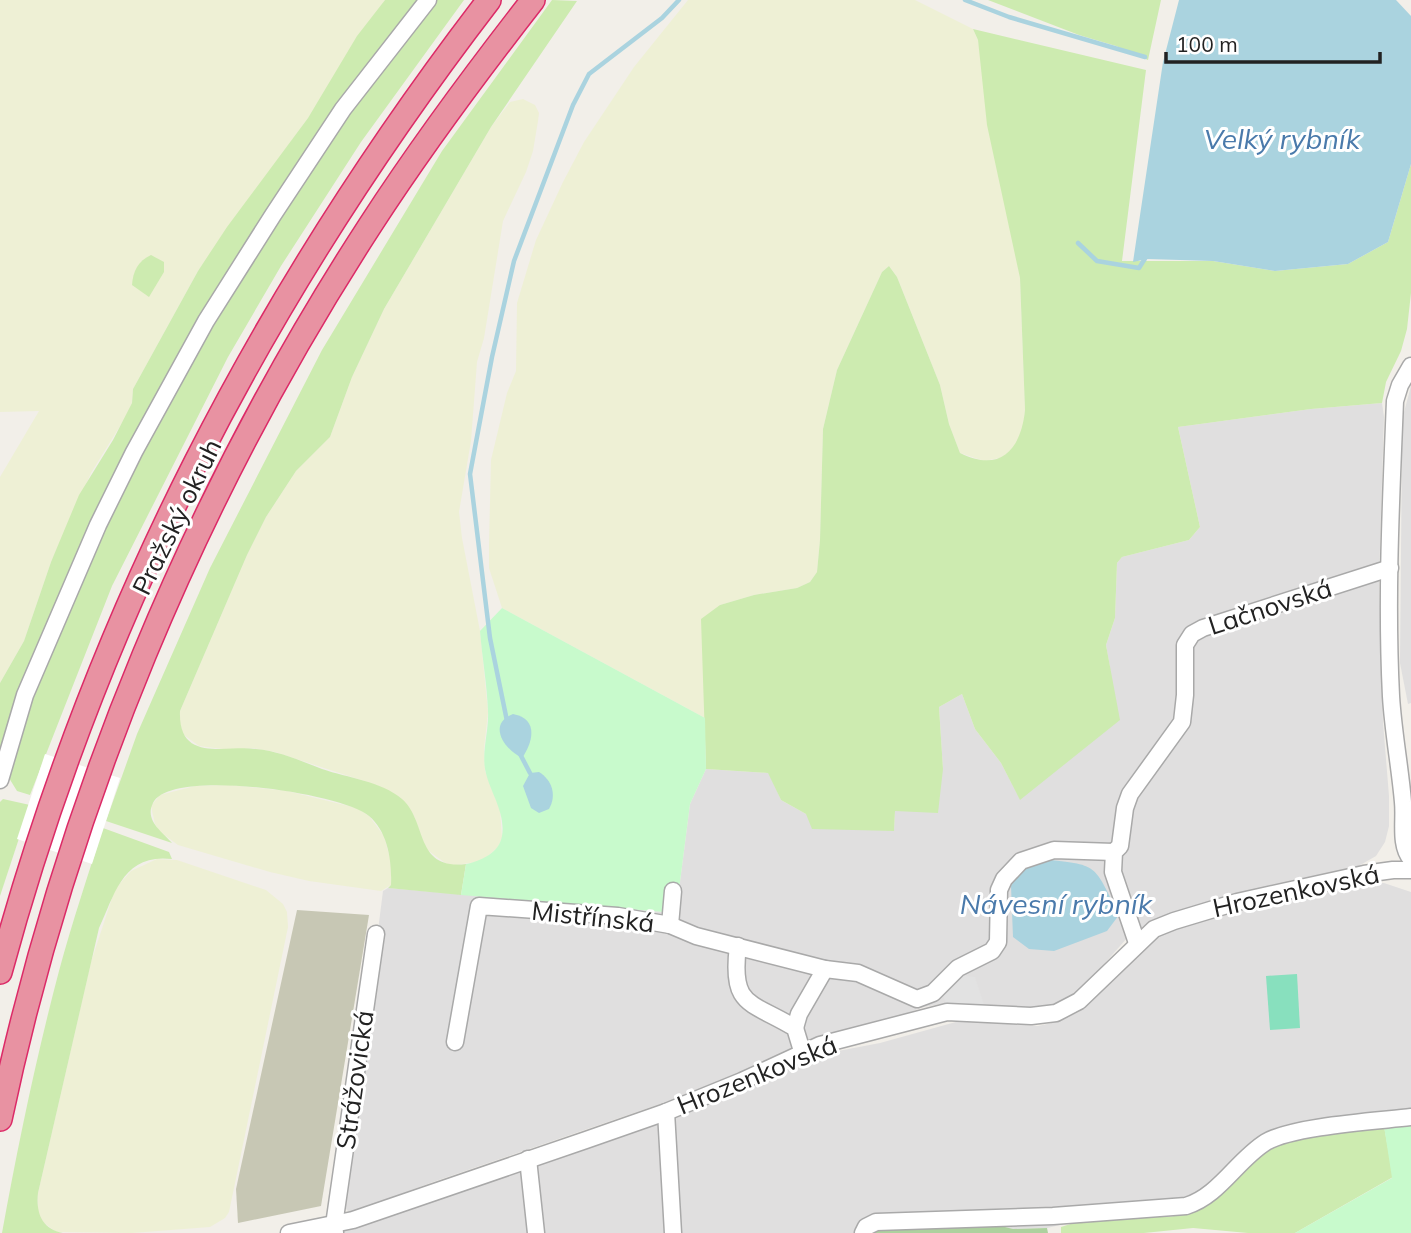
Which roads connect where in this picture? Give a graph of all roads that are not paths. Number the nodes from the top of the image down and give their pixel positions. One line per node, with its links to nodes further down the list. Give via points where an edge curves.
1 (428, 0): 6 (street, via 343,109 205,321 98,525 25,695)
2 (489, 0): 16 (highway, Pražský okruh, via 364,172 295,279 203,445 164,525 65,761)
3 (533, 0): 24 (highway, Pražský okruh, via 406,172 329,290 270,393 182,567 142,660 71,856 28,999)
4 (1411, 366): 5 (street, via 1395,401)
5 (1390, 568): 7 (street, Lačnovská, via 1203,628 1189,637 1184,649 1182,722 1130,794 1120,846); 8 (street, via 1391,696 1404,841)
6 (0, 780)
7 (1114, 852): 13 (street, Lačnovská, via 1113,872); 17 (street, via 1054,850 1021,861 1003,878 999,890 998,942 992,951 958,968 933,993)
8 (1411, 859)
9 (1411, 870): 13 (street, Hrozenkovská, via 1364,874 1237,902 1174,920)
10 (673, 891): 11 (street)
11 (670, 926): 14 (street, Mistřínská); 20 (street, Mistřínská, via 618,916 479,906)
12 (376, 934): 26 (street, Strážovická)
13 (1138, 943): 18 (street, Hrozenkovská, via 1079,1001 1056,1013 947,1012)
14 (738, 946): 15 (street, Mistřínská); 19 (street, via 736,983 748,1004)
15 (825, 969): 17 (street, Mistřínská, via 858,973); 19 (street)
16 (0, 972)
17 (917, 999): 18 (street)
18 (920, 1018): 21 (street, Hrozenkovská)
19 (795, 1028): 21 (street)
20 (455, 1042)
21 (802, 1051): 22 (street, Hrozenkovská)
22 (666, 1112): 25 (street, Hrozenkovská); 29 (street)
23 (1411, 1117): 30 (street, via 1269,1140 1203,1199 1186,1206 876,1222)
24 (0, 1119)
25 (528, 1159): 26 (street, Hrozenkovská); 28 (street)
26 (335, 1229): 27 (street, Hrozenkovská)
27 (289, 1233)
28 (536, 1233)
29 (673, 1233)
30 (863, 1233)

